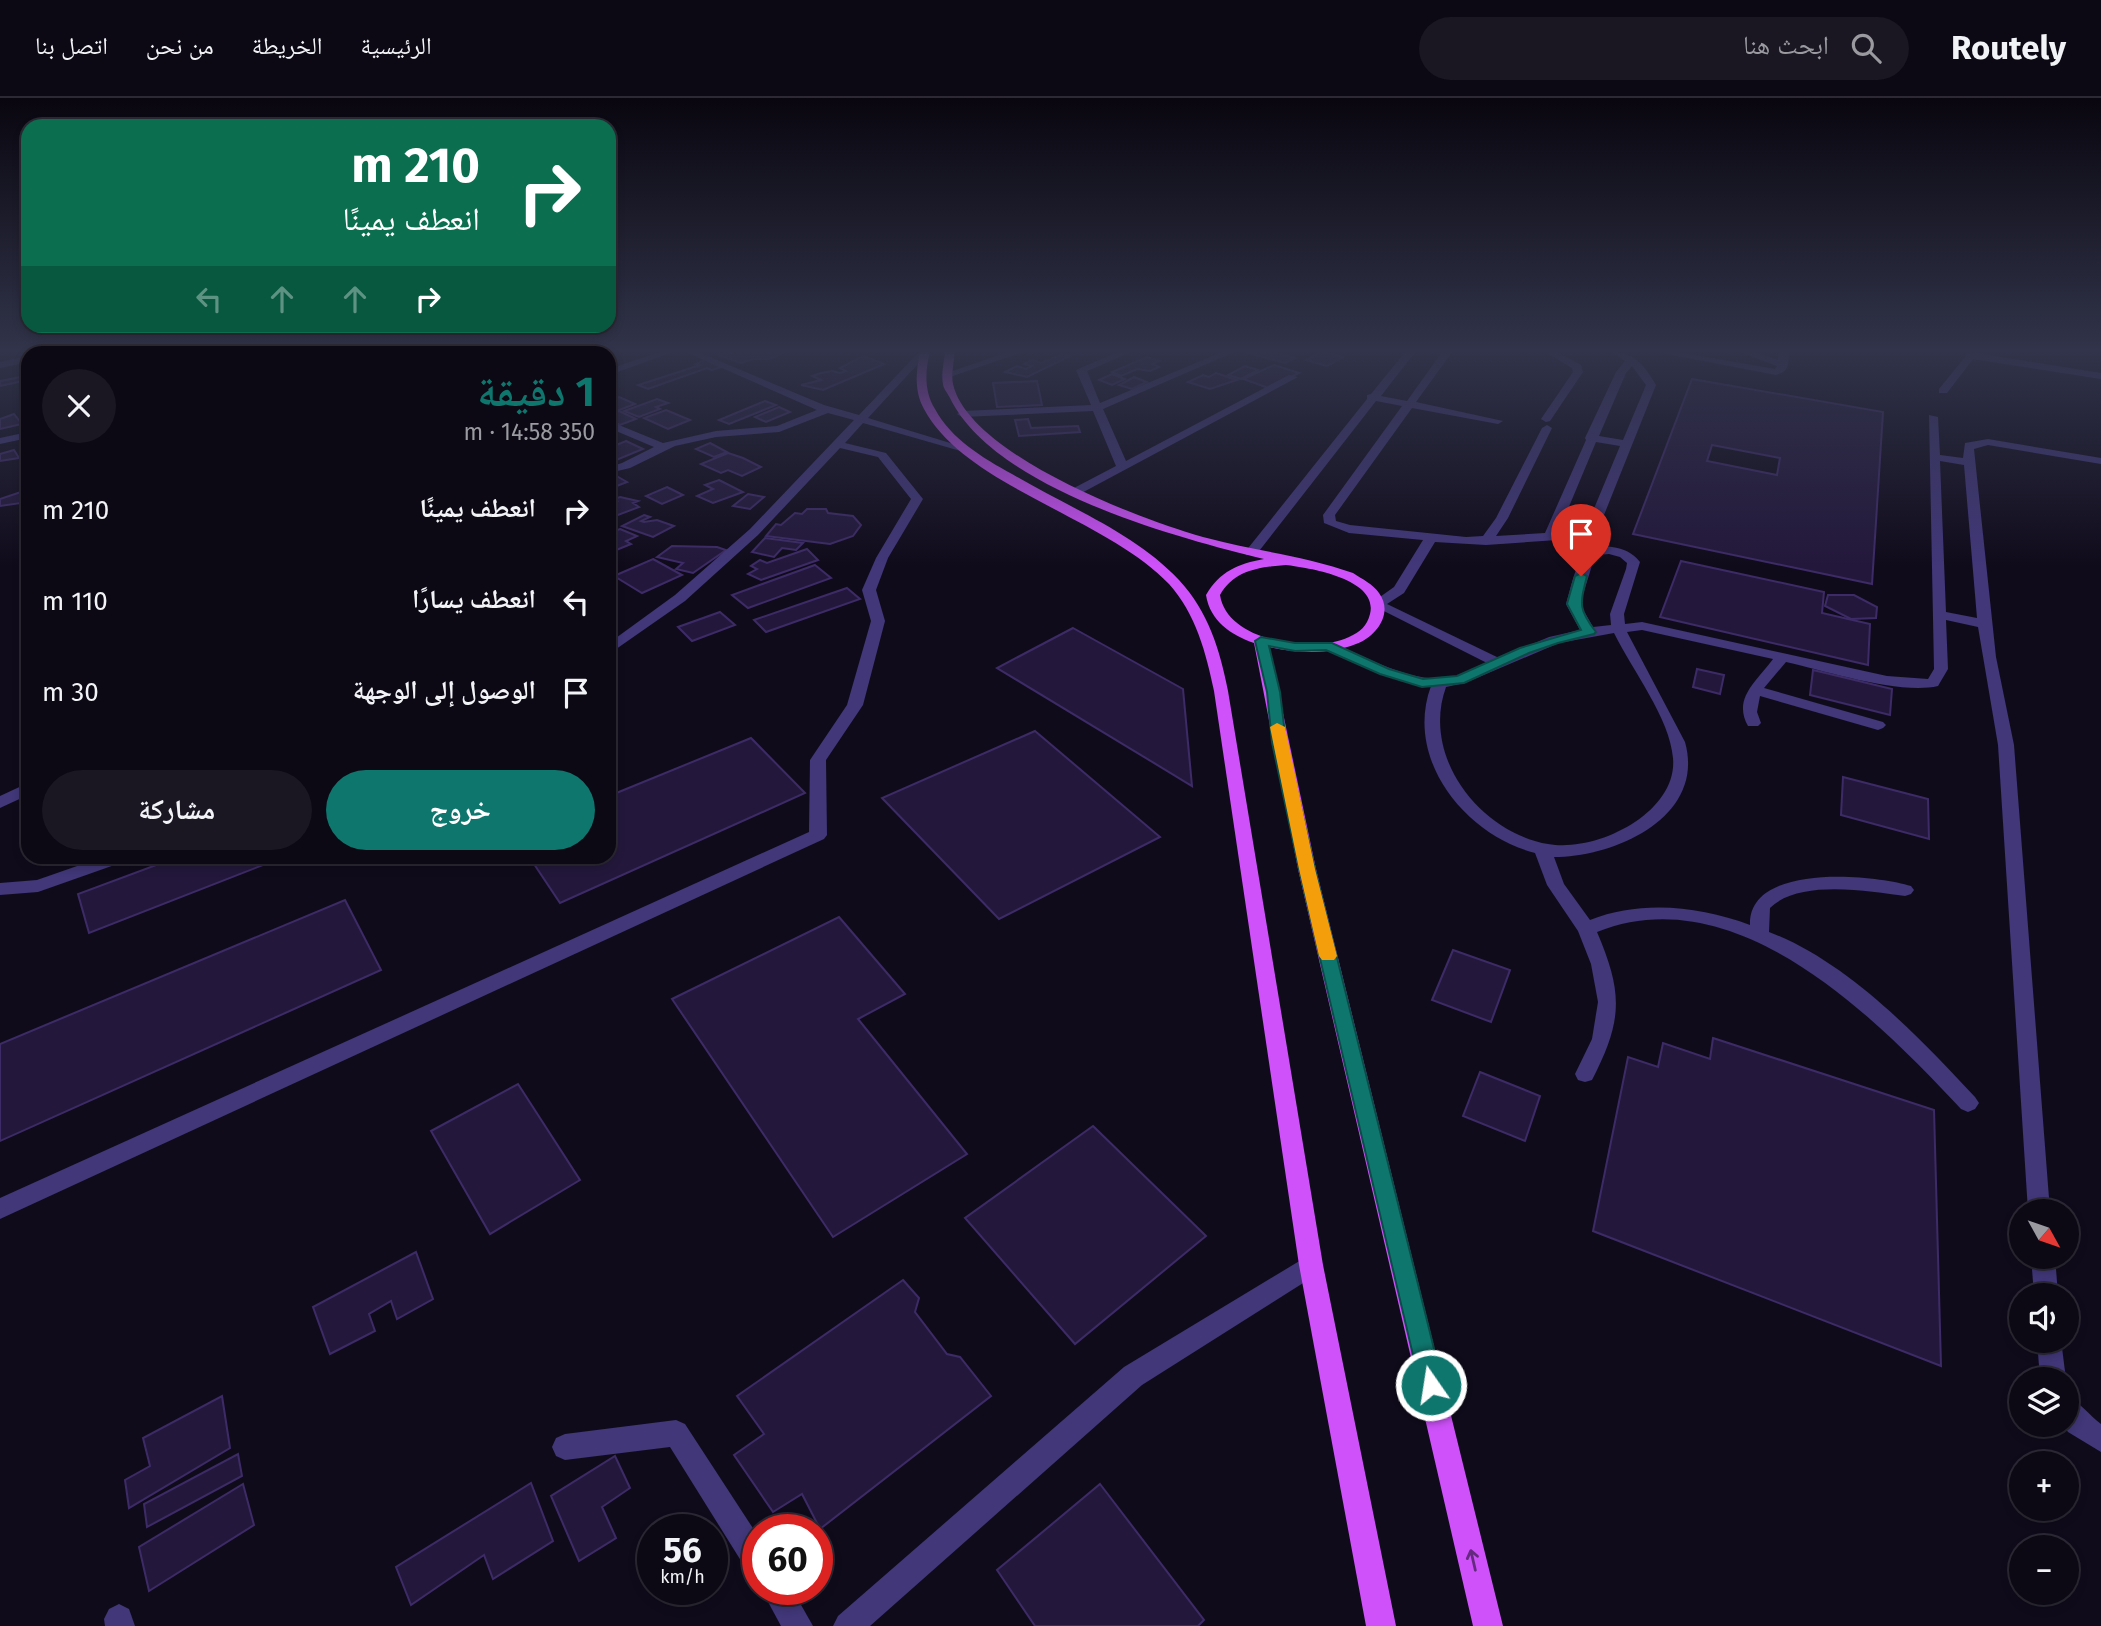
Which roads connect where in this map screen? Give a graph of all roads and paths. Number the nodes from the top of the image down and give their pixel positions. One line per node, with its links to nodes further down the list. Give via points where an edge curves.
1 (793, 423): 20 (street)
2 (856, 423): 18 (street)
3 (879, 423): 21 (street)
4 (940, 423): 21 (main road)
5 (972, 423): 27 (main road, via 996,446)
6 (1104, 423): 25 (street)
7 (1206, 423): 25 (street)
8 (1351, 423): 31 (street)
9 (1397, 423): 28 (street, via 1328,519 1349,529)
10 (1547, 423): 30 (street, via 1502,518)
11 (1597, 423): 16 (street)
12 (1635, 423): 19 (street)
13 (1933, 423): 22 (street)
14 (616, 427): 20 (street)
15 (21, 436): 17 (street)
16 (1590, 438): 19 (street); 29 (street)
17 (0, 441)
18 (837, 444): 39 (street, via 707,575); 58 (street, via 883,455 917,499 869,590 878,621 855,705 818,760 818,835)
19 (1626, 444): 29 (street, via 1594,525 1583,535)
20 (663, 447): 26 (street)
21 (964, 449): 59 (main road, via 1159,568 1186,596 1212,649)
22 (1934, 457): 24 (street); 34 (street)
23 (2101, 461): 24 (street, via 1988,442 1969,445)
24 (1970, 463): 35 (street)
25 (1123, 468): 27 (street)
26 (616, 469)
27 (1076, 492): 31 (main road, via 1159,527)
28 (1431, 537): 30 (street); 33 (street, via 1399,590)
29 (1549, 538): 30 (street)
30 (1486, 541)
31 (1251, 552): 32 (main road)
32 (1286, 561): 33 (main road, via 1345,574 1366,588); 38 (main road, via 1256,564 1232,573 1213,595 1224,621)
33 (1377, 604): 40 (main road, via 1371,627 1354,639); 42 (street)
34 (1940, 615): 35 (street); 41 (street, via 1941,669 1933,683 1903,684)
35 (1986, 624): 57 (street, via 1991,673 2006,729)
36 (1618, 627): 37 (street); 37 (street, via 1617,614 1634,562 1625,554 1595,551 1588,557 1573,604); 41 (street, via 1655,627); 49 (street, via 1681,757 1676,792 1649,822 1604,844 1576,851)
37 (1590, 632): 42 (street, via 1554,640)
38 (1261, 641): 40 (main road); 68 (main road, one-way to 38, via 1307,869)
39 (616, 645)
40 (1328, 646): 43 (street, via 1394,675)
41 (1782, 657): 44 (street)
42 (1497, 663): 43 (street, via 1460,680)
43 (1440, 683): 49 (street, via 1433,701 1434,742 1457,792 1482,820 1508,837)
44 (1755, 690): 45 (street, via 1748,699); 46 (street)
45 (1753, 723)
46 (1878, 725)
47 (21, 792): 48 (street)
48 (0, 803)
49 (1542, 849): 53 (street, via 1556,885)
50 (100, 864): 51 (street, via 38,886)
51 (0, 889)
52 (1905, 890): 54 (street, via 1833,884 1784,891 1766,900 1758,916)
53 (1586, 929): 54 (street, via 1620,917 1661,914 1727,923); 55 (street, via 1601,964 1608,1002 1602,1039)
54 (1760, 935): 56 (street, via 1835,980 1882,1016)
55 (1585, 1074)
56 (1968, 1103)
57 (2038, 1199)
58 (0, 1209)
59 (1311, 1265): 66 (street, via 1133,1376); 67 (main road)
60 (2079, 1424): 61 (street)
61 (2101, 1439)
62 (565, 1447): 63 (street, via 676,1433)
63 (742, 1537)
64 (785, 1605): 65 (street)
65 (798, 1626)
66 (848, 1626)
67 (1381, 1626)
68 (1488, 1626)

